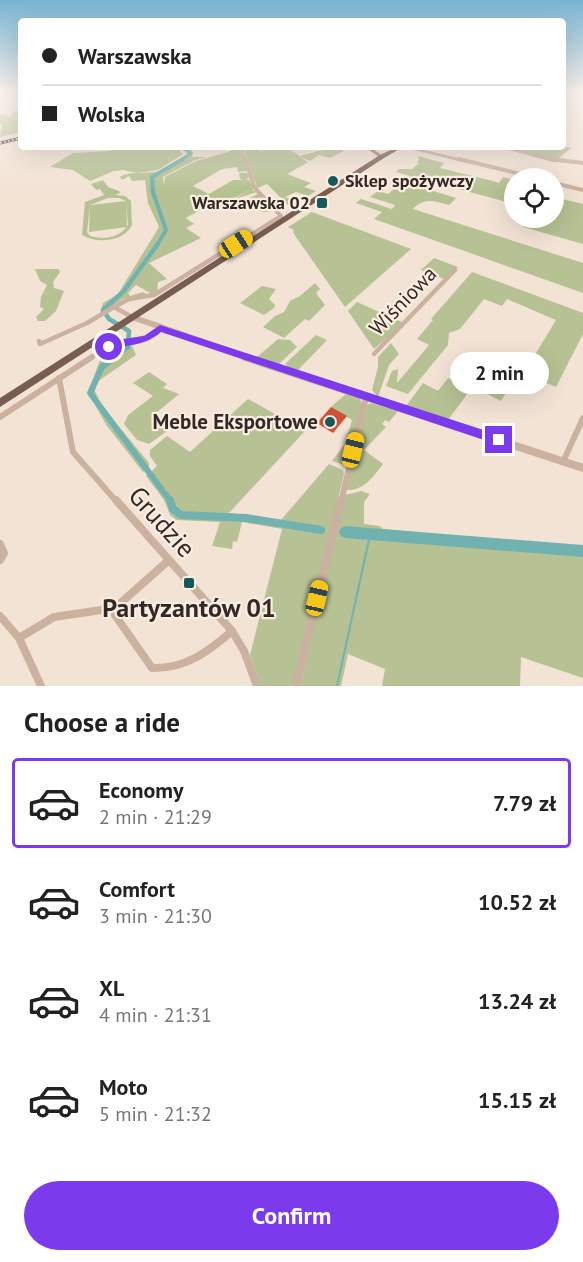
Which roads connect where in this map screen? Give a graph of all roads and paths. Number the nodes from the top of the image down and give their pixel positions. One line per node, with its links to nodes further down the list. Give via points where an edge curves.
1 (242, 150): 12 (street, via 254,187 281,216 154,295 129,299)
2 (372, 150): 6 (main road)
3 (396, 150): 6 (main road)
4 (420, 150): 8 (street)
5 (514, 150): 7 (street, via 561,162)
6 (381, 156): 13 (main road, via 320,201)
7 (583, 163)
8 (504, 170)
9 (564, 185): 10 (street)
10 (583, 190)
11 (455, 270): 16 (street, Wiśniowa)
12 (112, 308): 13 (street); 15 (street, via 71,331)
13 (131, 321): 14 (street); 17 (main road)
14 (160, 328): 17 (street, via 151,337 123,342); 18 (street)
15 (39, 342)
16 (374, 354)
17 (60, 370): 19 (main road); 20 (main road); 21 (street); 27 (street, Grudzie, via 73,452)
18 (366, 397): 23 (street); 34 (street)
19 (0, 403)
20 (0, 409)
21 (0, 417)
22 (583, 418): 23 (street)
23 (563, 462): 24 (street)
24 (583, 468)
25 (0, 544): 26 (street, via 4,553)
26 (0, 560)
27 (169, 560): 28 (street); 30 (street, Grudzie)
28 (115, 608): 30 (street, via 115,615 152,668 165,669 191,661); 31 (street, via 54,617)
29 (0, 616): 31 (street)
30 (232, 631): 33 (street, Grudzie)
31 (19, 638): 32 (street)
32 (41, 686)
33 (256, 686)
34 (296, 686)

